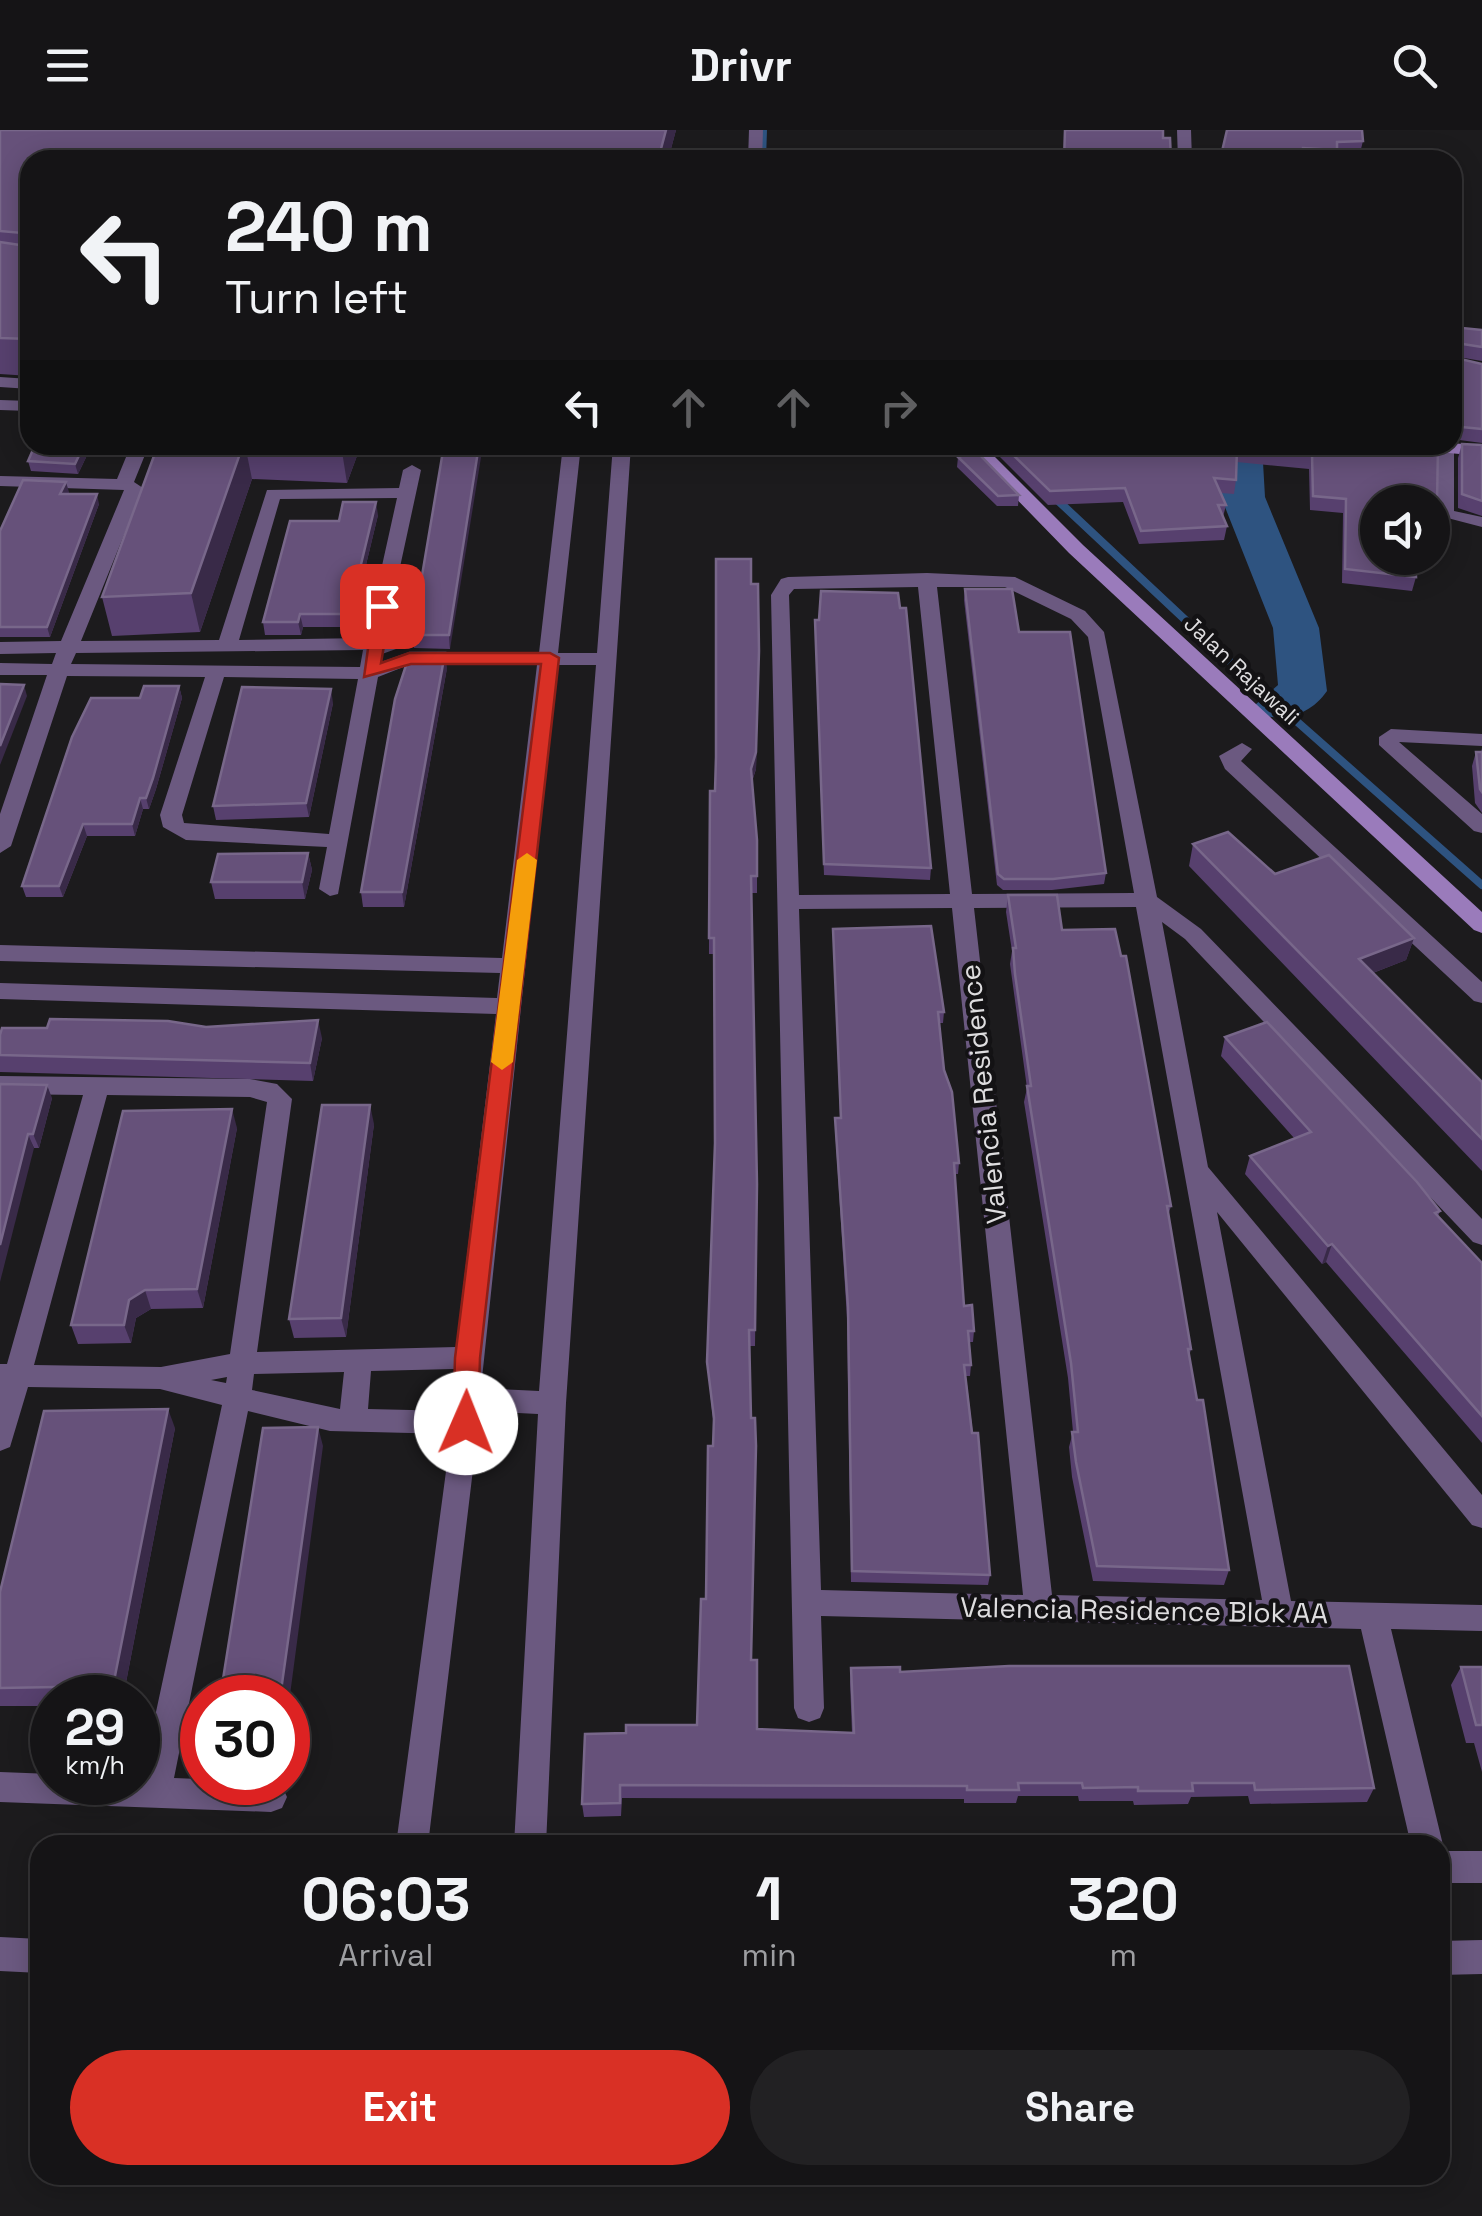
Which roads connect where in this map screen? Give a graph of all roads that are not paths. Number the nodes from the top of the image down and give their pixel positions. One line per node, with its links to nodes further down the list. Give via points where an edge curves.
1 (136, 455): 8 (street)
2 (571, 455): 17 (street)
3 (621, 455): 18 (street)
4 (984, 455): 32 (street, Jalan Rajawali, via 1090,562)
5 (1446, 455): 10 (street, via 1445,515)
6 (412, 470): 9 (street)
7 (0, 481): 8 (street)
8 (124, 484): 15 (street, via 134,492)
9 (408, 493): 12 (street, via 273,494); 13 (street)
10 (1482, 522)
11 (927, 579): 29 (street, via 1015,583 1093,628); 30 (street, via 788,583 780,589); 31 (street, Valencia Residence)
12 (228, 643): 13 (street); 15 (street)
13 (374, 644): 16 (street); 22 (street)
14 (0, 648): 15 (street)
15 (69, 648): 21 (street)
16 (409, 658): 17 (street); 22 (street)
17 (550, 658): 18 (street); 34 (street)
18 (606, 658): 48 (street)
19 (217, 669): 21 (street); 22 (street); 27 (street, via 171,824 186,834)
20 (0, 670): 21 (street)
21 (59, 670): 26 (street)
22 (370, 673): 27 (street)
23 (1482, 740): 25 (street, via 1406,733 1386,741)
24 (1242, 749): 36 (street, via 1230,756 1232,764)
25 (1482, 826)
26 (1, 840)
27 (339, 840): 28 (street)
28 (330, 889)
29 (1146, 900): 31 (street); 40 (street); 41 (street, via 1193,934)
30 (788, 902): 31 (street); 53 (street)
31 (962, 902): 54 (street, Valencia Residence)
32 (1482, 925)
33 (0, 953): 34 (street)
34 (515, 966): 37 (street)
35 (0, 991): 37 (street)
36 (1482, 995)
37 (508, 1006): 42 (street)
38 (0, 1085): 39 (street)
39 (97, 1088): 44 (street, via 250,1088 280,1099); 45 (street)
40 (1197, 1170): 52 (street); 55 (street)
41 (1482, 1235)
42 (468, 1358): 43 (street); 49 (street)
43 (359, 1362): 44 (street); 50 (street)
44 (242, 1363): 46 (street); 47 (street)
45 (9, 1375): 46 (street); 51 (street)
46 (160, 1378): 47 (street)
47 (237, 1400): 50 (street); 59 (street)
48 (552, 1403): 49 (street); 63 (street)
49 (465, 1411): 50 (street); 62 (street)
50 (353, 1419)
51 (0, 1438)
52 (1482, 1516)
53 (806, 1603): 54 (street, Valencia Residence Blok AA); 58 (street)
54 (1038, 1608): 55 (street, Valencia Residence Blok AA)
55 (1278, 1613): 56 (street, Valencia Residence Blok AA)
56 (1373, 1615): 57 (street, Valencia Residence Blok AA); 64 (street)
57 (1482, 1618)
58 (809, 1708)
59 (160, 1768)
60 (0, 1787): 61 (street)
61 (30, 1788)
62 (413, 1835)
63 (530, 1835)
64 (1426, 1835)
65 (1450, 1867): 66 (street)
66 (1482, 1867)
67 (0, 1954): 68 (street)
68 (30, 1956)
69 (1482, 1957): 70 (street)
70 (1450, 1958)

